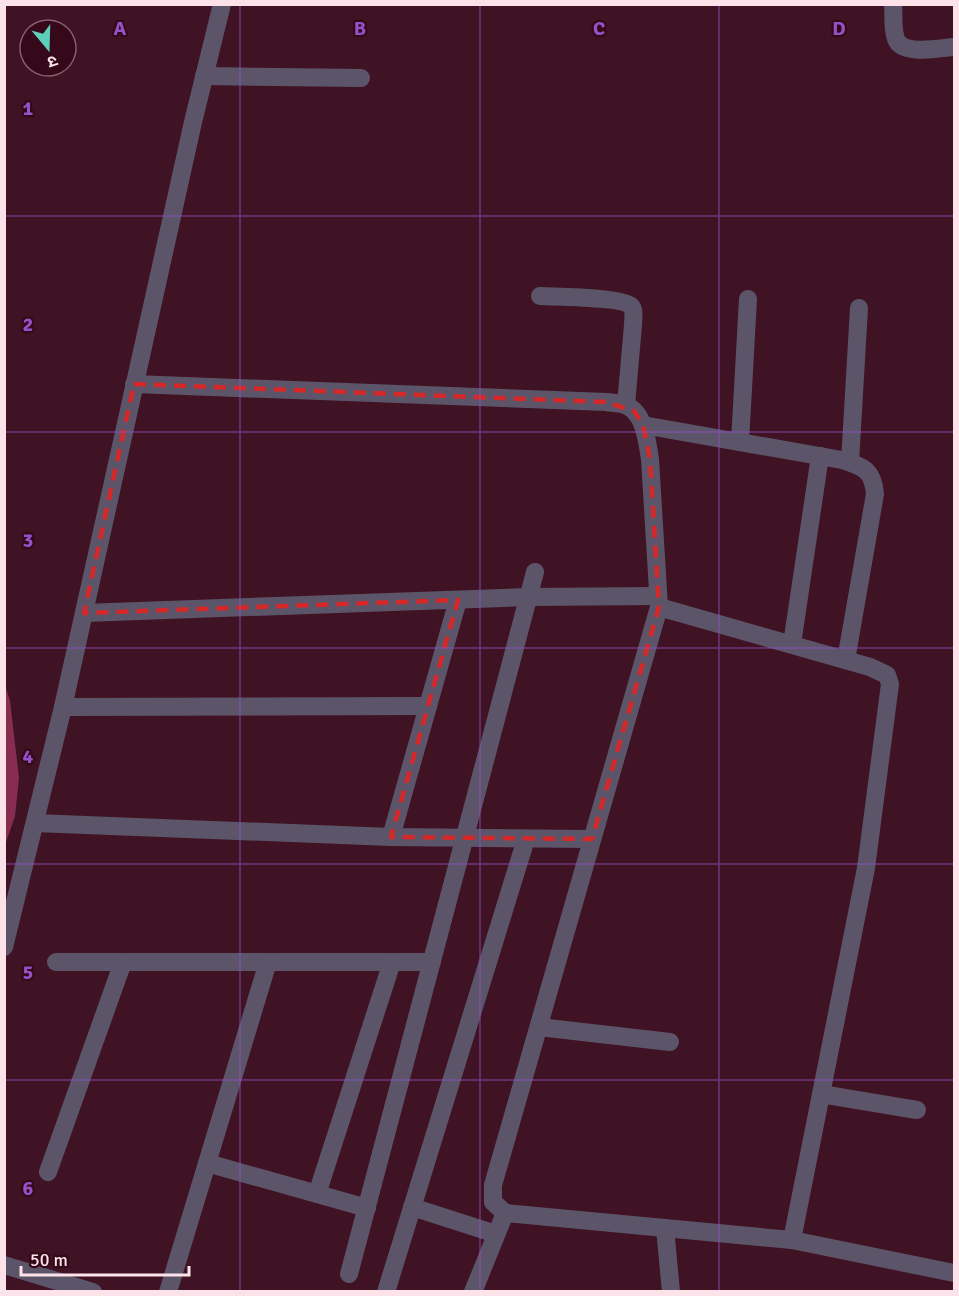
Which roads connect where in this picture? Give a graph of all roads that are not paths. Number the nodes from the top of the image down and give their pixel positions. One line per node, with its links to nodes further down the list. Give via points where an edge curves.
1 (222, 4): 4 (street)
2 (893, 4): 3 (street, via 894,31 901,46)
3 (954, 47)
4 (204, 76): 5 (street); 9 (street)
5 (361, 78)
6 (540, 296): 10 (street, via 606,299 631,306)
7 (748, 299): 12 (street)
8 (859, 308): 14 (street)
9 (134, 384): 10 (street); 19 (street)
10 (626, 405): 11 (street)
11 (643, 425): 12 (street); 18 (street, via 650,459)
12 (740, 442): 13 (street)
13 (820, 456): 14 (street); 20 (street)
14 (850, 462): 21 (street, via 871,475 875,494)
15 (535, 573): 16 (street)
16 (528, 597): 17 (street); 18 (street); 26 (street)
17 (458, 600): 19 (street); 22 (street)
18 (658, 601): 20 (street); 28 (street)
19 (84, 613): 23 (street)
20 (792, 644): 21 (street)
21 (846, 660): 37 (street, via 880,670 890,684 866,868)
22 (428, 706): 23 (street); 25 (street)
23 (63, 707): 24 (street)
24 (35, 823): 25 (street); 29 (street)
25 (391, 837): 26 (street)
26 (465, 838): 27 (street); 34 (street)
27 (526, 838): 28 (street); 42 (street)
28 (592, 839): 35 (street)
29 (4, 947)
30 (56, 962): 31 (street)
31 (123, 962): 32 (street); 40 (street)
32 (268, 962): 33 (street); 39 (street)
33 (392, 962): 34 (street); 41 (street)
34 (432, 962): 43 (street)
35 (538, 1027): 36 (street); 44 (street, via 493,1185 494,1202)
36 (670, 1042)
37 (821, 1094): 38 (street); 47 (street)
38 (917, 1110)
39 (207, 1163): 41 (street); 52 (street)
40 (48, 1172)
41 (317, 1194): 43 (street)
42 (412, 1207): 46 (street); 53 (street)
43 (367, 1208): 50 (street)
44 (505, 1213): 45 (street); 46 (street)
45 (665, 1228): 47 (street); 55 (street)
46 (496, 1234): 54 (street)
47 (792, 1240): 49 (street)
48 (4, 1265): 51 (street)
49 (954, 1273)
50 (349, 1274)
51 (93, 1292)
52 (168, 1292)
53 (386, 1292)
54 (473, 1292)
55 (671, 1292)

